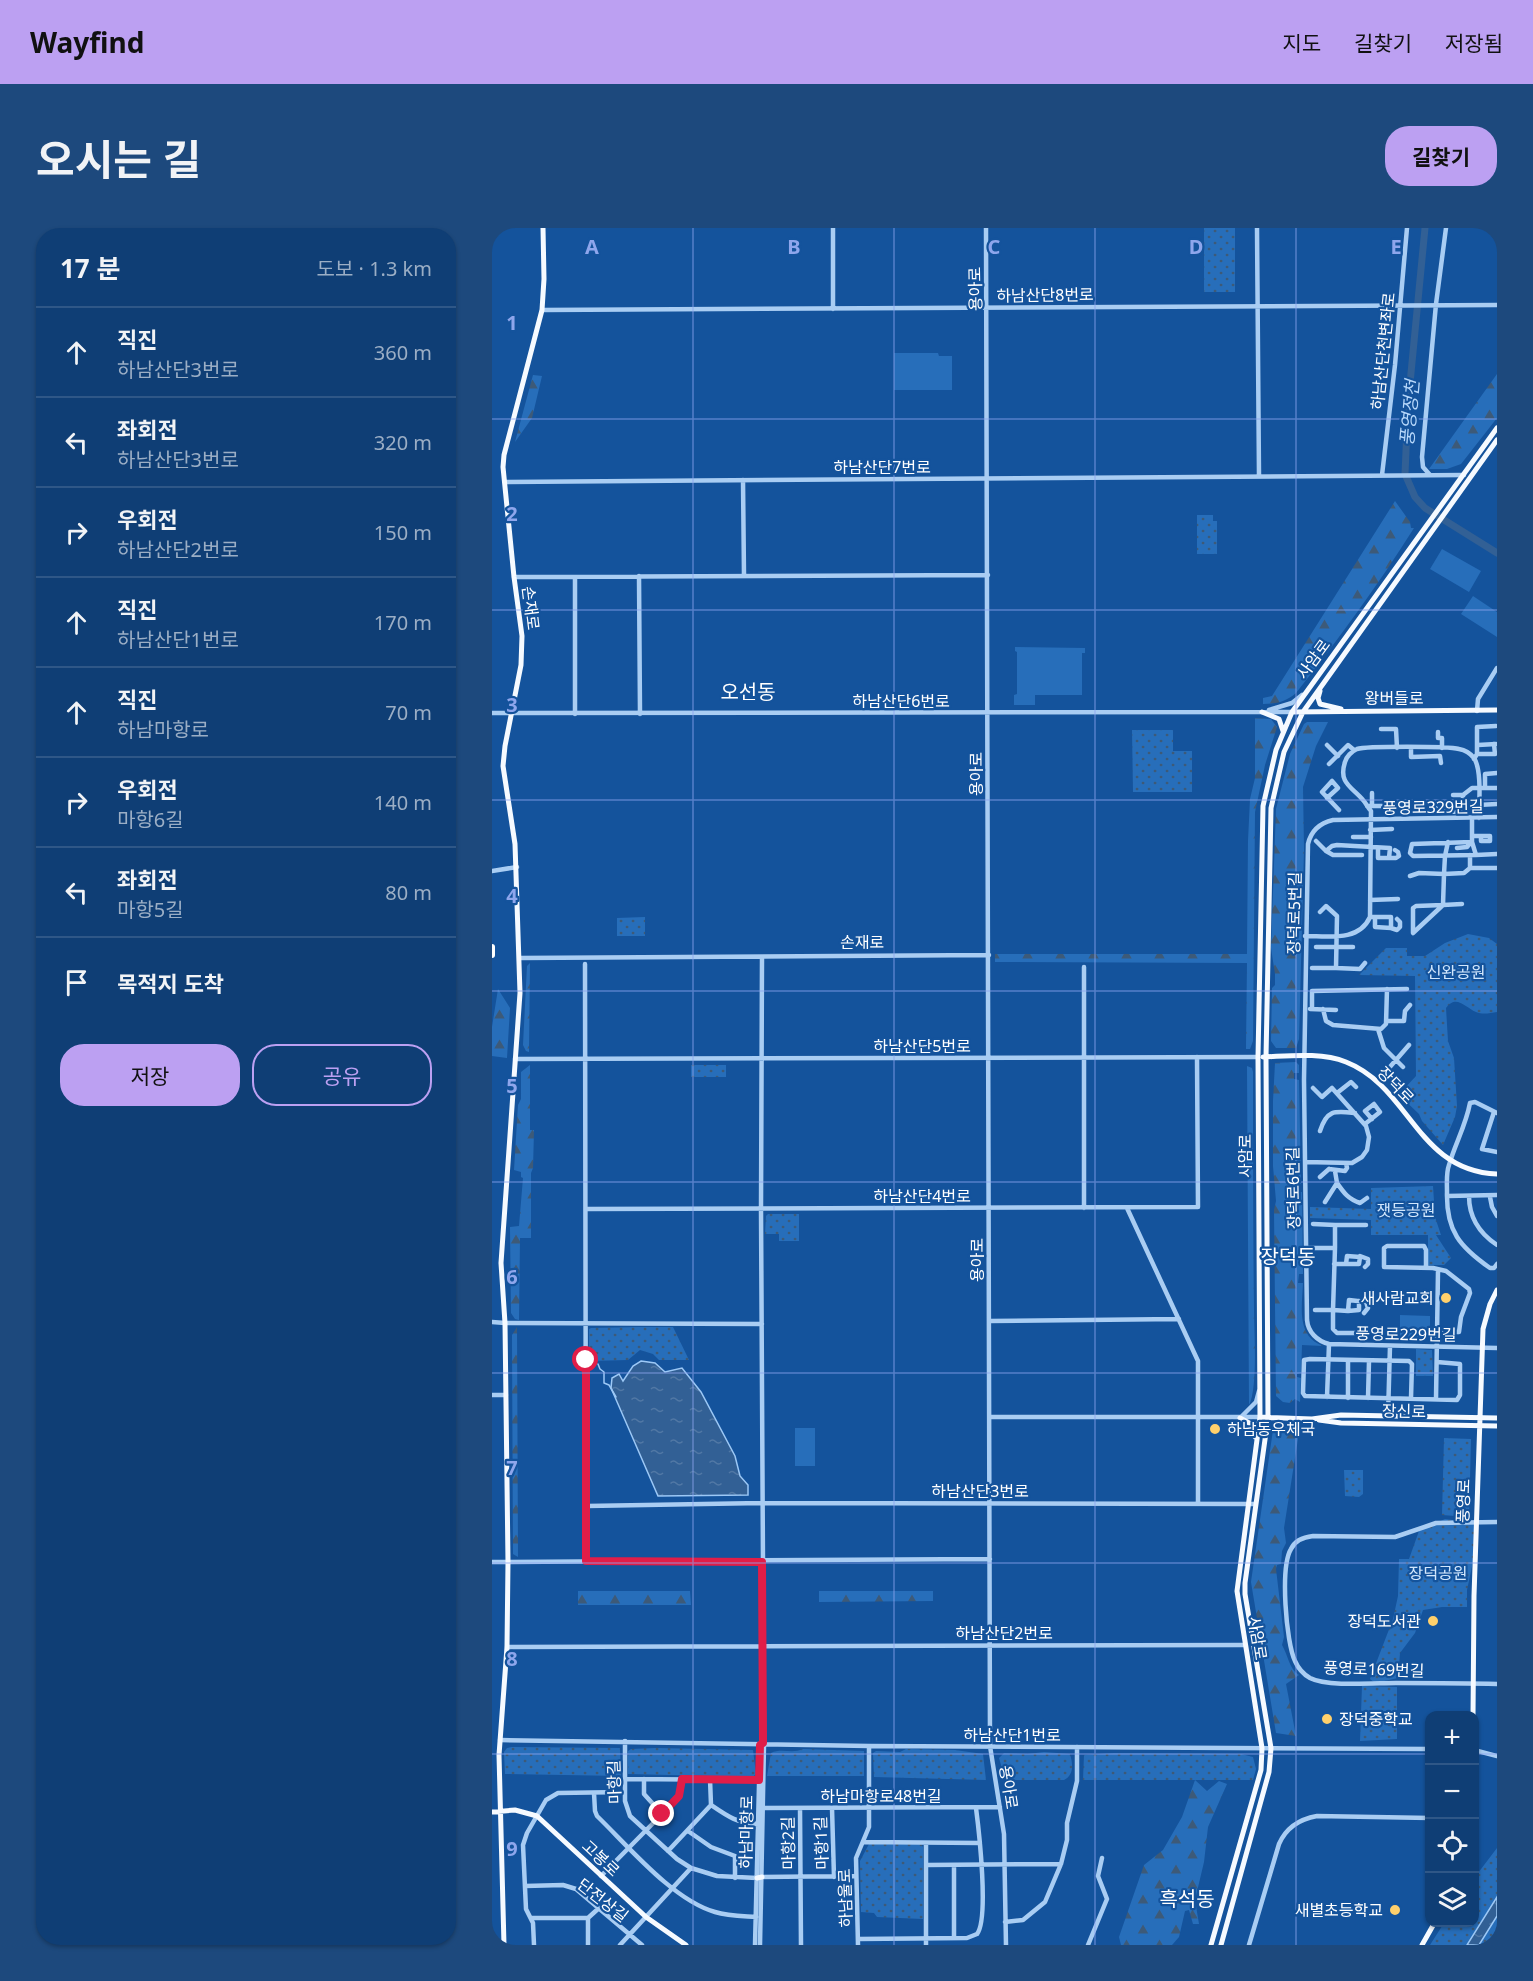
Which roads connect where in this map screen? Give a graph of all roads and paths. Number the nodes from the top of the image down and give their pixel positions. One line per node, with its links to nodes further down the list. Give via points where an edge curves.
1 (543, 228): 13 (main road, 손재로)
2 (832, 228): 12 (street)
3 (986, 228): 11 (street, 용아로)
4 (1257, 228): 10 (street)
5 (1407, 228): 7 (street, 하남산단천변좌로)
6 (1446, 228): 8 (street)
7 (1402, 304): 8 (street, 하남산단8번로); 10 (street, 하남산단8번로); 17 (street, 하남산단천변좌로)
8 (1435, 304): 9 (street, 하남산단8번로); 18 (street, via 1422,457)
9 (1497, 305)
10 (1258, 306): 11 (street, 하남산단8번로); 16 (street)
11 (987, 308): 12 (street, 하남산단8번로); 21 (street, 용아로)
12 (833, 309): 13 (street, 하남산단8번로)
13 (542, 310): 23 (main road, 손재로, via 504,455)
14 (1497, 428): 19 (main road, 사암로)
15 (1497, 440): 20 (main road, 사암로)
16 (1259, 475): 17 (street, 하남산단7번로); 21 (street, 하남산단7번로)
17 (1382, 475): 18 (street, 하남산단7번로)
18 (1430, 475): 19 (street, 하남산단7번로)
19 (1462, 475): 20 (street, 하남산단7번로); 31 (main road, 사암로)
20 (1473, 475): 30 (main road, 사암로)
21 (987, 478): 22 (street, 하남산단7번로); 24 (street, 용아로)
22 (743, 480): 23 (street, 하남산단7번로); 26 (street)
23 (505, 482): 27 (main road, 손재로)
24 (987, 575): 26 (street); 39 (street, 용아로)
25 (639, 576): 26 (street); 28 (street); 42 (street)
26 (744, 576)
27 (514, 577): 28 (street); 40 (main road, 손재로, via 522,651)
28 (575, 577): 41 (street)
29 (1497, 668): 34 (street, via 1478,699)
30 (1322, 686): 33 (main road, via 1320,704); 37 (main road, 사암로)
31 (1308, 689): 35 (street, via 1292,703); 36 (main road, 사암로)
32 (1497, 710): 34 (main road, 왕버들로)
33 (1352, 711): 34 (main road, 왕버들로); 37 (main road, 왕버들로)
34 (1477, 711)
35 (1262, 712): 36 (street, 하남산단6번로); 39 (street, 하남산단6번로); 46 (main road, via 1279,719)
36 (1292, 712): 37 (main road, 왕버들로); 46 (main road, 사암로)
37 (1303, 712): 142 (main road, 사암로, via 1284,752 1271,808)
38 (492, 713): 40 (street, 하남산단6번로)
39 (987, 713): 42 (street, 하남산단6번로); 121 (street, 용아로)
40 (511, 714): 41 (street, 하남산단6번로); 100 (main road, 손재로, via 503,766)
41 (575, 714): 42 (street, 하남산단6번로)
42 (640, 714)
43 (1496, 726): 51 (street, via 1477,727)
44 (1381, 729): 52 (street, via 1396,729)
45 (1438, 732): 47 (street, via 1438,738)
46 (1283, 733): 141 (main road, 사암로, via 1263,806)
47 (1442, 738): 48 (street); 54 (street)
48 (1448, 739)
49 (1496, 744): 51 (street); 57 (street, via 1495,753)
50 (1327, 745): 56 (street)
51 (1478, 745): 57 (street)
52 (1397, 748): 53 (street); 55 (street)
53 (1411, 748): 54 (street); 58 (street, via 1411,757 1440,756)
54 (1442, 748): 57 (street, via 1460,749)
55 (1354, 750): 56 (street, via 1348,746); 62 (street, via 1345,760)
56 (1338, 756): 59 (street)
57 (1476, 756): 65 (street)
58 (1441, 763)
59 (1329, 764)
60 (1497, 773): 66 (street, via 1485,774)
61 (1472, 780): 64 (street)
62 (1346, 785): 63 (street); 74 (street)
63 (1338, 788): 71 (street); 71 (street, via 1332,781 1322,792)
64 (1472, 788): 65 (street); 70 (street)
65 (1478, 788): 66 (street); 73 (street)
66 (1485, 788): 67 (street)
67 (1497, 788)
68 (1372, 793): 74 (street)
69 (1453, 795): 70 (street)
70 (1463, 795): 76 (street, via 1464,805 1459,812 1439,811)
71 (1327, 798): 77 (street)
72 (1497, 804): 73 (street)
73 (1478, 805): 80 (street)
74 (1370, 806): 75 (street); 81 (street)
75 (1398, 806)
76 (1433, 806)
77 (1339, 810)
78 (1497, 817): 80 (street, 풍영로329번길)
79 (1472, 818): 80 (street, 풍영로329번길); 81 (street, 풍영로329번길); 87 (street)
80 (1479, 818)
81 (1370, 820): 83 (street); 114 (street, 장덕로5번길, via 1329,821 1311,835)
82 (1392, 829): 83 (street)
83 (1370, 830): 86 (street)
84 (1480, 836): 87 (street)
85 (1353, 837): 86 (street)
86 (1371, 837): 90 (street)
87 (1472, 840): 89 (street); 92 (street, via 1467,847); 97 (street)
88 (1316, 842): 94 (street)
89 (1448, 842): 98 (street); 98 (street, via 1410,845 1413,856)
90 (1371, 848): 91 (street); 94 (street, via 1334,846); 107 (street)
91 (1378, 848): 99 (street, via 1389,848); 99 (street, via 1378,858)
92 (1457, 848)
93 (1395, 850): 99 (street, via 1399,856)
94 (1326, 851): 96 (street, via 1333,855)
95 (1497, 854): 97 (street)
96 (1362, 855)
97 (1473, 855): 98 (street); 101 (street)
98 (1445, 856): 104 (street)
99 (1389, 858)
100 (517, 867): 103 (street); 123 (main road, 손재로)
101 (1470, 868): 102 (street); 104 (street, via 1464,873)
102 (1497, 868)
103 (492, 871)
104 (1444, 874): 105 (street); 109 (street)
105 (1410, 876)
106 (1398, 899): 107 (street)
107 (1370, 900): 111 (street)
108 (1462, 904): 109 (street)
109 (1443, 905): 109 (street, via 1414,906 1413,933 1420,926)
110 (1320, 912): 115 (street, via 1326,906 1337,916)
111 (1373, 917): 113 (street, via 1375,927); 113 (street, via 1391,917); 115 (street, via 1357,932)
112 (1397, 919): 113 (street, via 1400,927)
113 (1391, 928)
114 (1305, 936): 115 (street); 132 (street, 장덕로5번길)
115 (1337, 936): 118 (street)
116 (492, 947): 120 (highway)
117 (1316, 947): 118 (street)
118 (1337, 947): 119 (street); 128 (street)
119 (1353, 947)
120 (492, 953)
121 (989, 955): 122 (street, 손재로); 143 (street, 용아로)
122 (762, 957): 123 (street, 손재로); 147 (street)
123 (520, 958): 145 (main road, 손재로)
124 (1365, 963): 128 (street, via 1360,969)
125 (585, 964): 146 (street)
126 (1083, 967): 144 (street)
127 (1312, 968): 128 (street)
128 (1336, 968)
129 (1407, 988): 130 (street)
130 (1388, 989): 133 (street, via 1311,991); 136 (street)
131 (1410, 1005): 136 (street, via 1404,1021)
132 (1305, 1008): 133 (street); 139 (street, 장덕로5번길)
133 (1312, 1009): 134 (street)
134 (1323, 1009): 135 (street); 137 (street, via 1326,1021 1333,1025)
135 (1336, 1010)
136 (1387, 1021): 137 (street)
137 (1378, 1029): 148 (street, via 1384,1048)
138 (1409, 1045): 148 (street)
139 (1304, 1056): 142 (main road, 장덕로); 160 (main road, 장덕로, via 1338,1059 1366,1073); 161 (street, 장덕로6번길)
140 (1197, 1057): 141 (street, 하남산단5번로); 144 (street, 하남산단5번로); 176 (street, 하남산단4번로, via 1197,1207)
141 (1258, 1057): 142 (main road, 장덕로); 215 (main road, 사암로)
142 (1266, 1057): 229 (main road, 사암로)
143 (988, 1058): 144 (street, 하남산단5번로); 147 (street, 하남산단5번로); 174 (street, 용아로)
144 (1083, 1058): 175 (street)
145 (515, 1059): 146 (street, 하남산단5번로); 200 (main road, 손재로, via 501,1244)
146 (586, 1059): 147 (street, 하남산단5번로); 177 (street)
147 (761, 1059): 178 (street)
148 (1395, 1060): 149 (street); 150 (street)
149 (1403, 1066)
150 (1389, 1073)
151 (1356, 1087): 153 (street, via 1351,1082)
152 (1313, 1088): 153 (street, via 1322,1097 1332,1088)
153 (1337, 1093): 155 (street)
154 (1496, 1112): 159 (street, via 1482,1149); 160 (street, via 1470,1103)
155 (1355, 1113): 157 (street); 158 (street, via 1333,1112)
156 (1372, 1119): 157 (street)
157 (1365, 1124): 163 (street, via 1369,1137 1366,1154)
158 (1320, 1131)
159 (1497, 1152)
160 (1450, 1160): 165 (main road, 장덕로, via 1470,1170); 168 (street)
161 (1305, 1162): 162 (street); 184 (street, 장덕로6번길)
162 (1329, 1163): 163 (street); 164 (street)
163 (1346, 1164): 164 (street, via 1345,1171)
164 (1332, 1170): 166 (street); 167 (street)
165 (1497, 1174)
166 (1320, 1177)
167 (1337, 1183): 172 (street, via 1345,1196 1354,1201 1360,1203); 173 (street)
168 (1447, 1196): 169 (street); 187 (street, via 1451,1227 1460,1242 1492,1269)
169 (1469, 1196): 171 (street); 183 (street, via 1473,1220)
170 (1497, 1196): 171 (street)
171 (1490, 1197): 179 (street)
172 (1367, 1198)
173 (1325, 1202)
174 (989, 1208): 175 (street, 하남산단4번로); 178 (street, 하남산단4번로); 198 (street, 용아로)
175 (1084, 1208): 176 (street, 하남산단4번로)
176 (1127, 1208): 197 (street)
177 (586, 1209): 178 (street, 하남산단4번로); 201 (street)
178 (761, 1209): 202 (street)
179 (1497, 1216)
180 (1313, 1224): 181 (street)
181 (1335, 1225): 182 (street); 185 (street)
182 (1366, 1225)
183 (1497, 1245)
184 (1307, 1248): 185 (street); 205 (street, 장덕로6번길, via 1307,1326 1314,1336)
185 (1335, 1248): 186 (street)
186 (1334, 1264): 188 (street, via 1346,1264 1346,1256 1360,1256 1368,1259); 194 (street)
187 (1497, 1264)
188 (1365, 1267)
189 (1426, 1268): 189 (street, via 1384,1267 1384,1248 1424,1246); 190 (street)
190 (1438, 1271): 203 (street); 203 (street, via 1446,1271 1470,1293 1459,1332)
191 (1497, 1290): 208 (main road, 풍영로, via 1485,1318)
192 (1359, 1301): 195 (street, via 1358,1311); 195 (street, via 1349,1300); 196 (street, via 1368,1305)
193 (1315, 1310): 194 (street)
194 (1333, 1310): 195 (street); 204 (street, via 1334,1331)
195 (1348, 1311)
196 (1364, 1313)
197 (1179, 1319): 198 (street); 227 (street, via 1198,1361)
198 (989, 1321): 225 (street, 용아로)
199 (492, 1322): 200 (street)
200 (505, 1323): 201 (street); 217 (main road, 손재로)
201 (585, 1324): 202 (street); 241 (street)
202 (762, 1324): 236 (street)
203 (1437, 1332): 207 (street)
204 (1356, 1333)
205 (1329, 1344): 206 (street, 풍영로229번길); 210 (street)
206 (1390, 1346): 207 (street, 풍영로229번길); 213 (street)
207 (1437, 1347): 208 (street, 풍영로229번길); 214 (street)
208 (1483, 1348): 209 (street, 풍영로229번길); 230 (main road, 풍영로)
209 (1497, 1348)
210 (1328, 1359): 211 (street); 218 (street); 218 (street, via 1304,1360 1303,1393 1307,1397)
211 (1348, 1360): 212 (street); 219 (street)
212 (1369, 1361): 213 (street); 220 (street)
213 (1390, 1361): 221 (street); 222 (street, via 1412,1364)
214 (1437, 1362): 223 (street); 223 (street, via 1460,1364 1461,1395 1457,1400)
215 (1260, 1389): 226 (main road, 사암로); 228 (street, via 1256,1402)
216 (492, 1395): 217 (street)
217 (506, 1395): 247 (main road, 손재로)
218 (1327, 1397): 219 (street)
219 (1348, 1398): 220 (street)
220 (1368, 1398): 221 (street)
221 (1388, 1398): 222 (street); 224 (street)
222 (1411, 1398): 223 (street)
223 (1437, 1399)
224 (1388, 1416): 230 (main road, 장신로); 232 (main road, 장신로)
225 (990, 1417): 227 (street); 237 (street, 용아로)
226 (1260, 1417): 228 (street); 229 (main road, 장신로); 235 (main road, 사암로)
227 (1200, 1418): 228 (street); 238 (street)
228 (1240, 1418): 235 (main road, via 1251,1424)
229 (1268, 1418): 232 (main road, 장신로); 240 (main road, 사암로)
230 (1480, 1418): 231 (main road, 장신로); 233 (main road, 풍영로)
231 (1497, 1418)
232 (1312, 1419): 233 (main road, 장신로)
233 (1479, 1426): 234 (main road, 장신로); 243 (main road, 풍영로)
234 (1497, 1426)
235 (1256, 1442): 239 (main road, 사암로)
236 (762, 1503): 237 (street, 하남산단3번로); 241 (street, 하남산단3번로); 248 (street)
237 (990, 1503): 238 (street, 하남산단3번로); 244 (street, 용아로)
238 (1198, 1504): 239 (street, 하남산단3번로)
239 (1247, 1504): 240 (street, 하남산단3번로); 250 (main road, 사암로, via 1237,1591)
240 (1255, 1504): 263 (main road, 사암로, via 1245,1594)
241 (587, 1506): 245 (street)
242 (1497, 1522): 243 (street, 풍영로169번길)
243 (1476, 1523): 253 (main road, 풍영로); 253 (street, 풍영로169번길, via 1436,1523 1395,1538 1304,1538 1291,1547 1284,1582 1293,1657 1300,1670 1311,1678 1357,1683)
244 (990, 1559): 248 (street); 249 (street, 용아로)
245 (586, 1561): 247 (street); 248 (street)
246 (492, 1562): 247 (street)
247 (508, 1562): 252 (main road, 손재로)
248 (762, 1562): 251 (street)
249 (990, 1645): 250 (street, 하남산단2번로); 251 (street, 하남산단2번로); 260 (street, 용아로)
250 (1245, 1645): 262 (main road, 사암로)
251 (762, 1646): 252 (street, 하남산단2번로); 258 (street)
252 (507, 1647): 256 (main road, 손재로)
253 (1473, 1683): 254 (street, 풍영로169번길); 255 (main road, 풍영로)
254 (1497, 1684)
255 (1473, 1711)
256 (500, 1740): 257 (street, 하남산단1번로); 281 (main road, 손재로)
257 (625, 1742): 258 (street, 하남산단1번로); 267 (street, 마항길)
258 (763, 1743): 259 (street, 하남산단1번로); 271 (street, 하남마항로); 276 (street, 하남마항로)
259 (869, 1746): 260 (street, 하남산단1번로); 275 (street, 하남울로)
260 (990, 1746): 261 (street, 하남산단1번로); 280 (street, 용아로)
261 (1077, 1747): 262 (street, 하남산단1번로); 295 (street, via 1077,1781)
262 (1262, 1748): 263 (street, 하남산단1번로); 332 (main road, 사암로, via 1261,1770)
263 (1271, 1748): 264 (street, 하남산단1번로); 333 (main road, 사암로, via 1269,1772)
264 (1425, 1749)
265 (1479, 1751): 266 (street)
266 (1497, 1756)
267 (625, 1779): 268 (street); 272 (street, 마항길)
268 (644, 1779): 269 (street); 283 (street, via 644,1794)
269 (682, 1779): 270 (street); 283 (street, via 679,1796)
270 (710, 1779): 271 (street); 274 (street)
271 (759, 1780): 286 (street, 하남마항로)
272 (625, 1792): 273 (street); 287 (street, 마항길, via 630,1816)
273 (594, 1793): 284 (street, via 558,1793 546,1800); 292 (street, via 597,1816)
274 (711, 1805): 286 (street, via 732,1820); 288 (street)
275 (869, 1807): 278 (street, 하남마항로48번길); 279 (street, 하남마항로48번길); 289 (street, 하남울로, via 869,1827)
276 (762, 1808): 277 (street, 하남마항로48번길); 305 (street, 하남마항로)
277 (800, 1808): 278 (street, 하남마항로48번길); 306 (street, 마항2길)
278 (832, 1808): 303 (street, 마항1길)
279 (976, 1808): 280 (street, 하남마항로48번길); 290 (street)
280 (1000, 1808): 299 (street, 용아로)
281 (501, 1811): 282 (main road); 284 (main road); 320 (main road, 손재로)
282 (492, 1812)
283 (662, 1814): 287 (street)
284 (537, 1816): 301 (main road, 고봉로); 307 (street, via 524,1840)
285 (1425, 1818): 334 (street, via 1317,1816 1295,1824 1279,1844)
286 (759, 1824): 305 (street, 하남마항로)
287 (646, 1830): 292 (street); 293 (street, 마항길)
288 (688, 1831): 293 (street); 304 (street, via 711,1847 735,1856)
289 (863, 1842): 291 (street); 302 (street, 하남울로, via 856,1858)
290 (980, 1843): 291 (street); 298 (street)
291 (926, 1844): 296 (street)
292 (629, 1847): 301 (street); 308 (street)
293 (668, 1851): 300 (street, 마항길)
294 (1102, 1858): 331 (street, via 1098,1876 1107,1899)
295 (1061, 1864): 299 (street); 314 (street, via 1045,1902 1023,1920)
296 (926, 1865): 297 (street); 317 (street)
297 (954, 1866): 298 (street); 318 (street)
298 (981, 1866): 299 (street); 318 (street, via 980,1931 970,1938)
299 (1005, 1866): 314 (street, 용아로)
300 (691, 1868): 304 (street, 마항길); 308 (street)
301 (601, 1876): 310 (main road, 고봉로)
302 (856, 1876): 303 (street, 마항길); 319 (street, 하남울로)
303 (834, 1877): 306 (street, 마항길)
304 (735, 1878): 305 (street, 마항길)
305 (760, 1878): 306 (street, 마항길); 311 (street, 하남마항로); 326 (street, 하남마항로)
306 (800, 1878): 327 (street, 마항2길)
307 (525, 1886): 309 (street, 단전상길, via 563,1885 576,1889); 312 (street, via 526,1909)
308 (673, 1888): 310 (street); 311 (street, via 712,1911)
309 (599, 1908): 313 (street); 316 (street, 단전상길)
310 (646, 1917): 316 (street); 325 (main road, 고봉로)
311 (756, 1917): 326 (street, 하남마항로)
312 (531, 1918): 313 (street); 321 (street)
313 (588, 1918): 322 (street)
314 (1005, 1922): 330 (street, 용아로)
315 (1433, 1927): 335 (main road)
316 (629, 1936): 323 (street); 324 (street, 단전상길)
317 (926, 1938): 318 (street); 319 (street); 329 (street)
318 (954, 1938)
319 (858, 1939): 328 (street, 하남울로)
320 (504, 1945)
321 (534, 1945)
322 (588, 1945)
323 (620, 1945)
324 (642, 1945)
325 (684, 1945)
326 (758, 1945)
327 (801, 1945)
328 (858, 1945)
329 (926, 1945)
330 (1006, 1945)
331 (1088, 1945)
332 (1211, 1945)
333 (1221, 1945)
334 (1249, 1945)
335 (1422, 1945)

